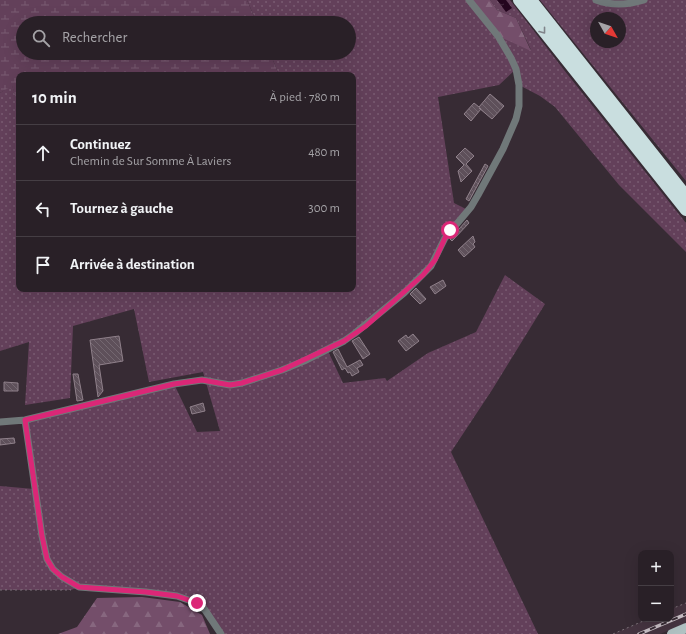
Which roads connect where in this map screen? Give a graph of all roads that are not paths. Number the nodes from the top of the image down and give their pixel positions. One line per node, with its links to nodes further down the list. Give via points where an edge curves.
1 (469, 0): 8 (street, via 512,58 519,85 516,119 503,149 471,207 445,238 431,266 399,297 366,326 344,341 289,367 242,383 230,385 202,380 174,384)
2 (519, 0): 7 (highway, one-way to 7)
3 (531, 0): 6 (highway)
4 (596, 0): 5 (street, via 608,4 630,4)
5 (644, 0)
6 (686, 196)
7 (686, 210)
8 (25, 420): 9 (street); 11 (street, via 42,536 47,559 53,569 79,587 177,596 197,603 205,610)
9 (0, 422)
10 (686, 628): 12 (main road)
11 (221, 634)
12 (672, 634)

